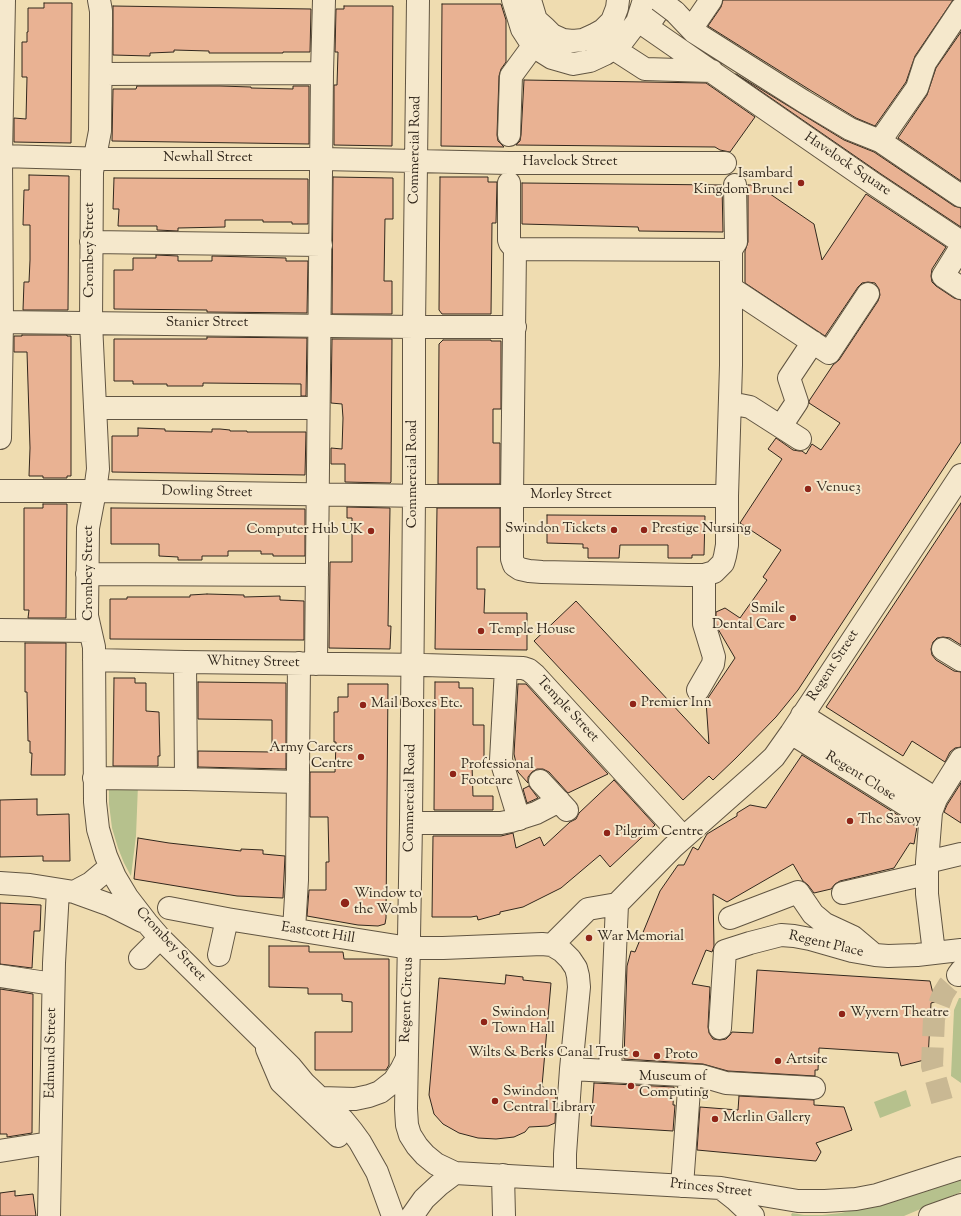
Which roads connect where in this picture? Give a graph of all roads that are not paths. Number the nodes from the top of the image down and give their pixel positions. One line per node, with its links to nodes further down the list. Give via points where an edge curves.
1 (4, 0): 15 (street)
2 (99, 0): 18 (street, Crombey Street)
3 (324, 0): 17 (street)
4 (418, 0): 24 (street, Commercial Road)
5 (513, 0): 13 (street, via 522,29)
6 (530, 0): 7 (street, via 536,20 552,36 573,41 583,40 603,30 612,21 618,8)
7 (618, 0)
8 (644, 0): 14 (street, via 637,22)
9 (711, 0): 12 (street, via 696,22)
10 (666, 4): 12 (street); 16 (street, Havelock Square, via 647,27)
11 (961, 9): 20 (street, via 925,63 917,88)
12 (694, 32): 20 (street, via 850,129)
13 (533, 46): 14 (street, via 552,58 573,64 590,61); 19 (street, via 511,76)
14 (614, 49): 16 (street, via 645,69)
15 (1, 71): 21 (street)
16 (712, 71): 32 (street, Havelock Square, via 874,184)
17 (322, 73): 18 (street); 23 (street)
18 (101, 74): 22 (street, Crombey Street, via 100,131)
19 (509, 135)
20 (880, 141): 28 (street)
21 (0, 156): 22 (street, Newhall Street); 29 (street)
22 (94, 158): 23 (street, Newhall Street); 30 (street, Crombey Street)
23 (322, 160): 24 (street, Newhall Street); 31 (street)
24 (416, 161): 25 (street, Havelock Street); 41 (street, Commercial Road)
25 (725, 163)
26 (509, 183): 33 (street, via 510,243)
27 (735, 185): 34 (street, via 736,242)
28 (961, 196)
29 (0, 241): 38 (street)
30 (91, 242): 31 (street); 39 (street, Crombey Street)
31 (321, 245): 40 (street)
32 (960, 248): 36 (street, via 943,276)
33 (515, 249): 34 (street); 42 (street)
34 (732, 250): 35 (street)
35 (731, 288): 43 (street); 44 (street)
36 (961, 288)
37 (868, 294): 43 (street, via 829,353)
38 (1, 322): 39 (street, Stanier Street); 45 (street)
39 (91, 323): 40 (street, Stanier Street); 46 (street, Crombey Street)
40 (320, 325): 41 (street, Stanier Street); 47 (street)
41 (414, 327): 42 (street, Stanier Street); 55 (street, Commercial Road)
42 (515, 327): 56 (street)
43 (813, 342): 48 (street, via 789,378 797,402)
44 (730, 403): 48 (street, via 750,407); 57 (street)
45 (0, 406): 49 (street)
46 (95, 408): 47 (street); 53 (street, Crombey Street, via 98,469)
47 (318, 408): 54 (street)
48 (781, 426): 50 (street)
49 (0, 438)
50 (800, 439)
51 (961, 475): 71 (street, Regent Street)
52 (0, 491): 53 (street, Dowling Street)
53 (95, 491): 54 (street, Dowling Street); 58 (street, Crombey Street, via 88,528)
54 (318, 495): 55 (street, Dowling Street); 59 (street)
55 (414, 496): 56 (street, Morley Street); 68 (street, Commercial Road)
56 (512, 496): 57 (street, Morley Street); 60 (street, via 512,559 514,566 520,569 542,572)
57 (727, 496): 60 (street, via 726,556 714,572)
58 (87, 574): 59 (street); 62 (street, Crombey Street, via 87,616)
59 (317, 575): 67 (street)
60 (704, 575): 70 (street, via 704,624 714,657 713,664)
61 (0, 630): 62 (street)
62 (90, 631): 64 (street, Crombey Street)
63 (943, 649): 65 (street)
64 (94, 660): 66 (street, Whitney Street); 74 (street, Crombey Street)
65 (961, 660)
66 (185, 662): 67 (street, Whitney Street); 75 (street)
67 (308, 664): 68 (street, Whitney Street); 77 (street)
68 (412, 665): 69 (street, Temple Street); 81 (street, Commercial Road)
69 (506, 668): 79 (street, via 501,760); 82 (street, Temple Street, via 529,670)
70 (698, 690)
71 (802, 715): 72 (street, Regent Street); 78 (street)
72 (790, 733): 80 (street, Regent Close); 82 (street, Regent Street, via 765,766)
73 (961, 759): 78 (street)
74 (94, 778): 75 (street); 84 (street, Crombey Street, via 96,821)
75 (186, 779): 77 (street)
76 (540, 781): 79 (street, via 563,806)
77 (298, 782): 94 (street)
78 (936, 799): 80 (street)
79 (519, 818): 81 (street, via 496,824)
80 (930, 820): 85 (street)
81 (411, 824): 96 (street, Commercial Road)
82 (683, 837): 89 (street)
83 (961, 854): 85 (street)
84 (110, 867): 87 (street, via 91,883); 93 (street, Crombey Street, via 124,893)
85 (927, 868): 88 (street); 98 (street, via 926,894)
86 (0, 883): 87 (street)
87 (66, 891): 93 (street, via 110,905); 103 (street, Edmund Street, via 55,928)
88 (843, 893)
89 (617, 904): 95 (street, via 588,909); 108 (street)
90 (169, 908): 92 (street, Eastcott Hill)
91 (730, 918): 100 (street, via 798,892 813,914 825,924 853,937)
92 (227, 919): 94 (street, Eastcott Hill); 99 (street)
93 (153, 930): 101 (street); 105 (street, Crombey Street)
94 (294, 930): 96 (street, Eastcott Hill)
95 (552, 945): 96 (street, Regent Circus); 106 (street, via 570,959 578,976)
96 (409, 948): 107 (street, Regent Circus)
97 (961, 950): 98 (street, Regent Place)
98 (934, 954): 100 (street, Regent Place)
99 (219, 955)
100 (875, 955): 104 (street, Regent Place, via 810,939 781,935 725,951)
101 (140, 958)
102 (0, 976): 103 (street)
103 (53, 984): 113 (street, Edmund Street)
104 (720, 1028)
105 (262, 1038): 111 (street, Crombey Street); 112 (street, Crombey Street, via 281,1082 345,1142)
106 (572, 1059): 108 (street); 118 (street)
107 (406, 1060): 111 (street, via 394,1081 380,1092 355,1099); 116 (street, Regent Circus, via 406,1109 410,1135 425,1156)
108 (610, 1071): 109 (street)
109 (690, 1076): 110 (street, via 702,1076 726,1083); 119 (street)
110 (814, 1088)
111 (320, 1098): 112 (street, Crombey Street, via 343,1120)
112 (360, 1142): 123 (street, Crombey Street, via 379,1177)
113 (50, 1143): 114 (street); 122 (street, Edmund Street)
114 (0, 1151)
115 (961, 1168): 120 (street, Princes Street, via 877,1195 856,1199 798,1201)
116 (455, 1173): 117 (street, Princes Street); 124 (street, via 424,1199)
117 (503, 1175): 118 (street, Princes Street); 125 (street)
118 (564, 1178): 119 (street, Princes Street)
119 (682, 1186): 120 (street, Princes Street)
120 (721, 1188): 126 (street)
121 (961, 1205): 127 (street)
122 (49, 1216)
123 (393, 1216)
124 (412, 1216)
125 (504, 1216)
126 (753, 1216)
127 (930, 1216)

